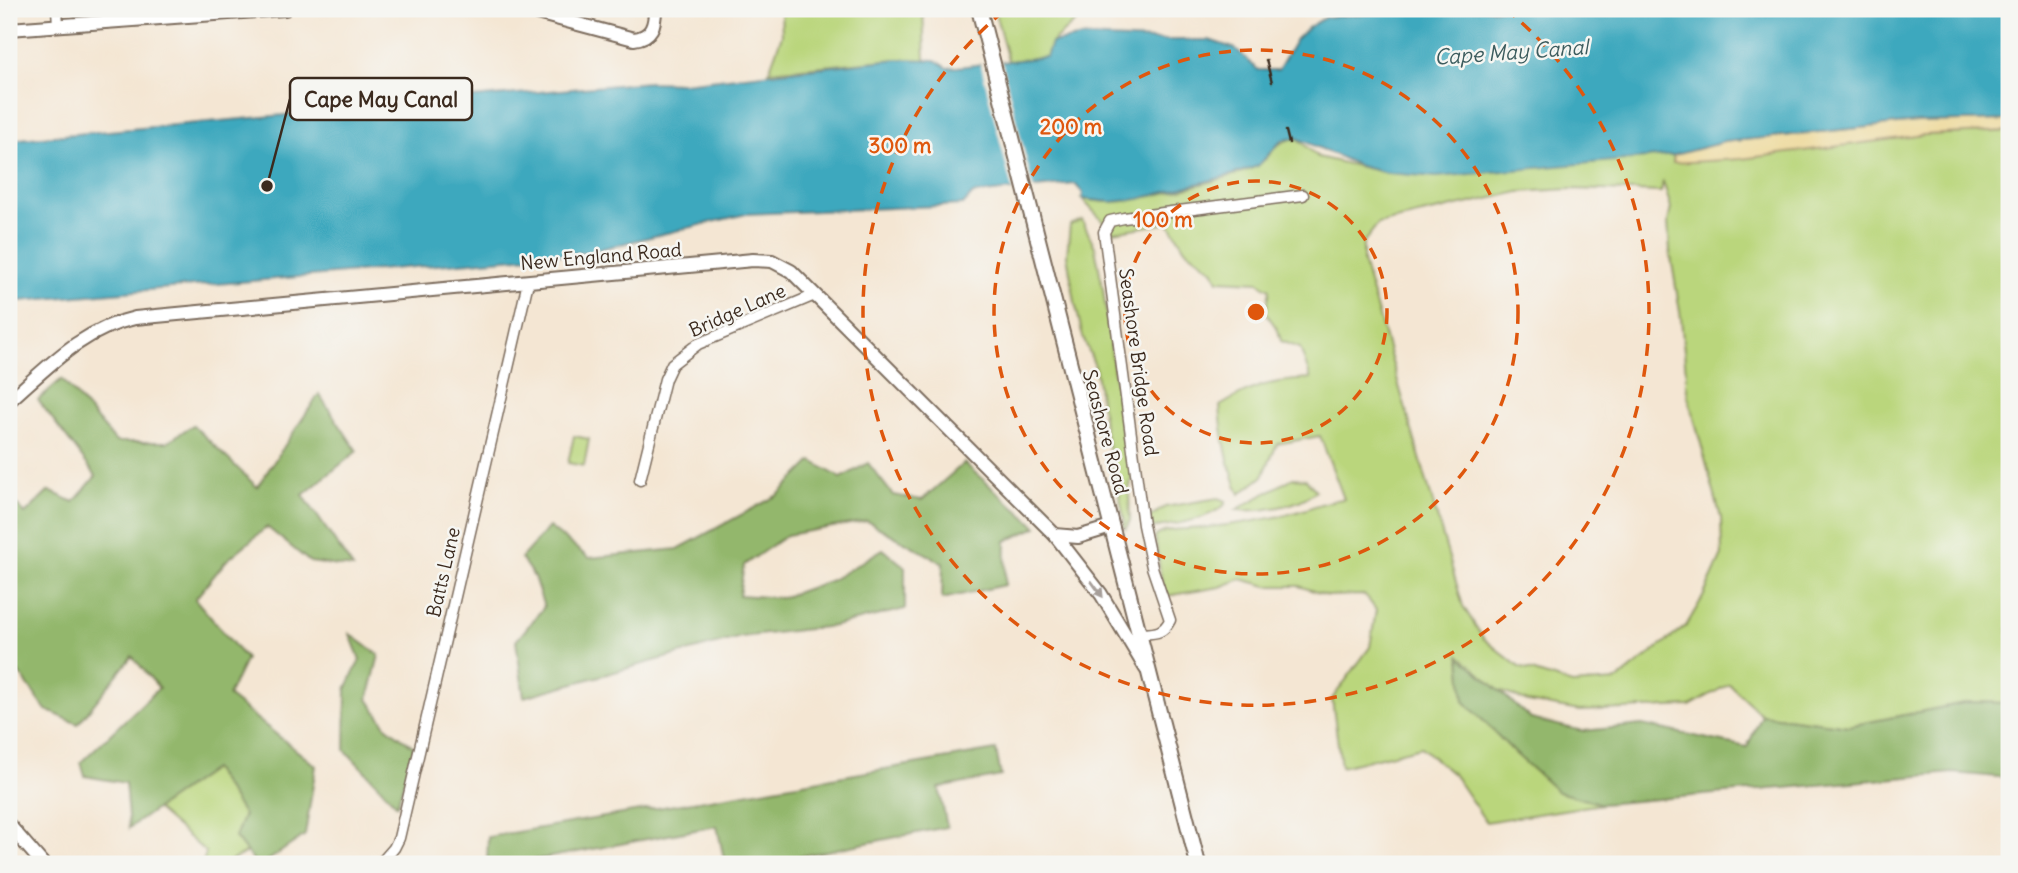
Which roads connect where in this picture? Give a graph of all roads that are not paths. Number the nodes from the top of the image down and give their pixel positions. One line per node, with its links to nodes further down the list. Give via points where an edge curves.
1 (57, 9): 6 (street)
2 (285, 9): 6 (street)
3 (522, 9): 4 (street, via 634,38 651,31)
4 (655, 9)
5 (979, 9): 13 (main road, Seashore Road)
6 (58, 25): 7 (street)
7 (9, 29)
8 (1303, 195): 15 (street, Seashore Bridge Road, via 1124,218 1110,221 1104,232 1143,526 1170,620 1159,633)
9 (528, 282): 10 (street, New England Road, via 761,260 782,265); 11 (street, New England Road, via 119,321 87,335); 19 (street, Batts Lane, via 399,838)
10 (814, 295): 12 (street, Bridge Lane, via 698,344 672,364); 14 (street, New England Road)
11 (9, 401)
12 (640, 480)
13 (1111, 527): 14 (street, via 1079,537); 15 (main road, Seashore Road)
14 (1055, 535): 16 (street, New England Road, one-way to 16, via 1101,594)
15 (1140, 634): 16 (main road, Seashore Road)
16 (1150, 677): 20 (main road, Seashore Road)
17 (9, 825): 18 (street)
18 (43, 864)
19 (380, 864)
20 (1198, 864)

